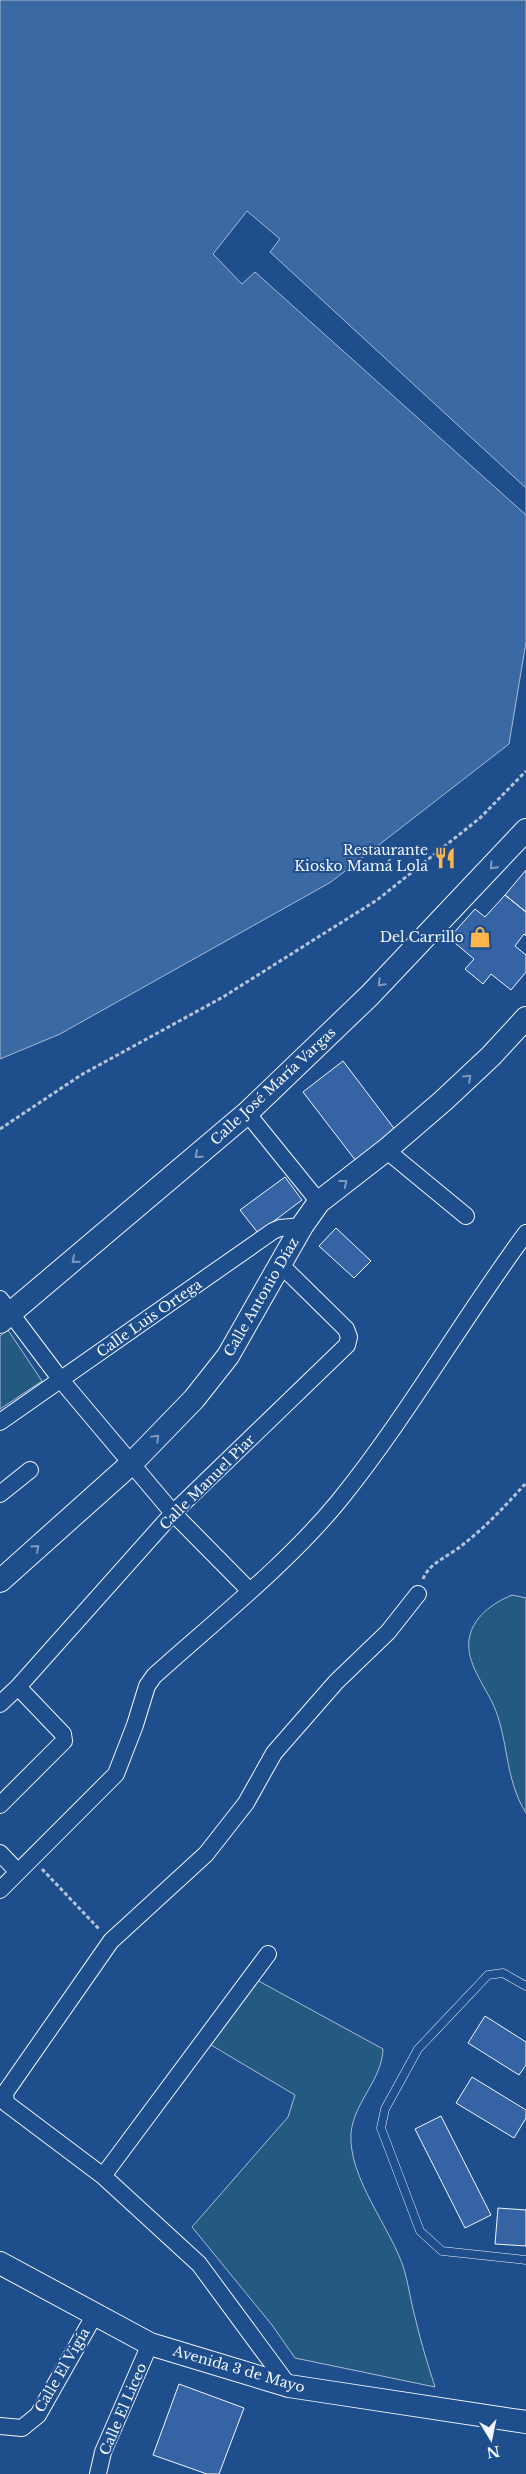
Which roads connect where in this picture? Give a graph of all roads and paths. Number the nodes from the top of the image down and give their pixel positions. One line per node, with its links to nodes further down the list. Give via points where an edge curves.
1 (526, 771): 5 (path, via 480,818 377,900 223,997 81,1075)
2 (526, 830): 4 (street, Calle José María Vargas, one-way to 4, via 370,995)
3 (526, 1018): 6 (street, Calle Antonio Díaz, one-way to 3, via 491,1056)
4 (247, 1114): 7 (street); 12 (street, Calle José María Vargas, one-way to 12)
5 (0, 1128)
6 (386, 1150): 7 (street, Calle Antonio Díaz, one-way to 6); 8 (street)
7 (319, 1202): 9 (street, Calle Antonio Díaz)
8 (466, 1216)
9 (302, 1226): 11 (street, Calle Antonio Díaz); 13 (street, Calle Luis Ortega, via 274,1231)
10 (526, 1233): 21 (street, via 426,1380 337,1502)
11 (281, 1266): 15 (street, Calle Antonio Díaz, one-way to 11, via 194,1399 228,1356); 19 (street, Calle Manuel Piar, via 346,1329 347,1345)
12 (4, 1311): 13 (street)
13 (61, 1380): 14 (street, Calle Luis Ortega); 15 (street)
14 (0, 1422)
15 (132, 1463): 19 (street); 20 (street, Calle Antonio Díaz, one-way to 15)
16 (30, 1470): 18 (street)
17 (526, 1483): 22 (path, via 461,1546 425,1574)
18 (0, 1494)
19 (173, 1512): 21 (street); 23 (street, Calle Manuel Piar)
20 (0, 1581)
21 (249, 1590): 27 (street, via 154,1676 147,1686 136,1725 116,1774)
22 (418, 1594): 30 (street, via 388,1632 336,1682 274,1753 246,1803 206,1854)
23 (18, 1687): 24 (street, Calle Manuel Piar); 25 (street, via 63,1734 64,1741)
24 (0, 1704)
25 (0, 1805)
26 (0, 1853): 28 (street)
27 (31, 1858): 28 (street); 30 (path)
28 (17, 1871): 29 (street)
29 (0, 1890)
30 (111, 1941): 33 (street, via 5,2093 6,2103)
31 (268, 1954): 33 (street)
32 (526, 1986): 34 (lane, via 503,1973 488,1975 418,2049 385,2109 381,2128 420,2231 442,2251)
33 (103, 2176): 38 (street, via 199,2264)
34 (526, 2260)
35 (0, 2263): 36 (street, Avenida 3 de Mayo)
36 (94, 2316): 37 (street, Avenida 3 de Mayo); 40 (street, Calle El Vigía, via 38,2415 22,2428)
37 (150, 2344): 38 (street, Avenida 3 de Mayo); 41 (street, Calle El Liceo, via 103,2452)
38 (289, 2386): 39 (street, Avenida 3 de Mayo)
39 (526, 2422)
40 (4, 2430)
41 (98, 2474)

